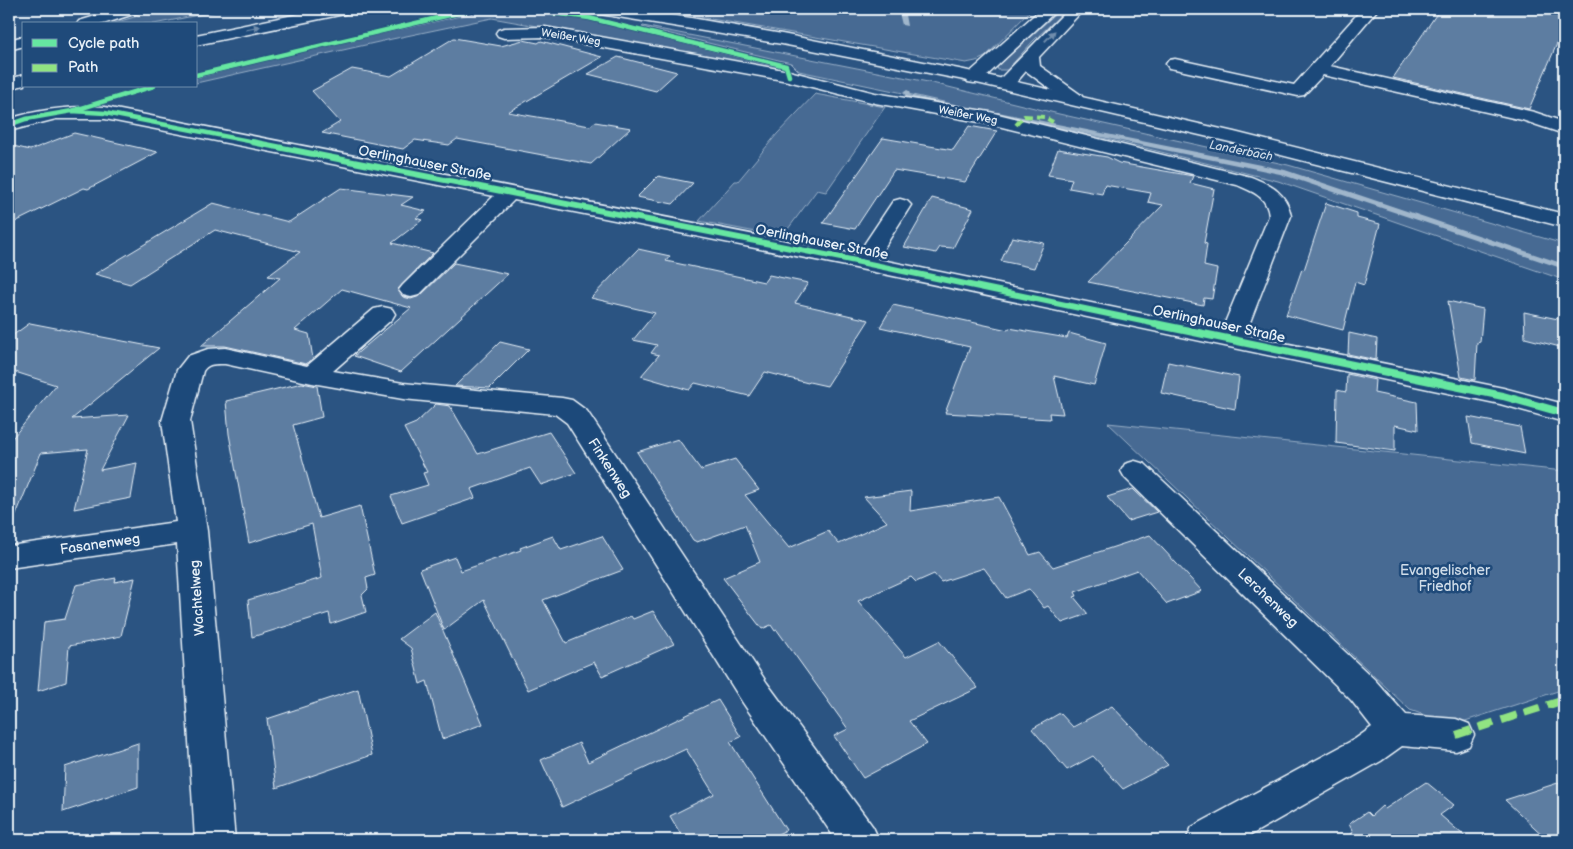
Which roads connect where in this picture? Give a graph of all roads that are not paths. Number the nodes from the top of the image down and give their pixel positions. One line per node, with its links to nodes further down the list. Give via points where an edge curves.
1 (135, 9): 8 (main road)
2 (287, 9): 9 (main road)
3 (344, 9): 11 (main road, one-way to 3)
4 (600, 9): 19 (main road)
5 (1050, 9): 19 (main road)
6 (1076, 9): 14 (main road, one-way to 6)
7 (1370, 9): 17 (main road)
8 (92, 22)
9 (198, 28)
10 (504, 33): 32 (main road, Weißer Weg, via 545,32 789,76 875,98 990,118 1244,180 1272,195 1280,205 1280,216)
11 (198, 40)
12 (22, 42): 13 (main road)
13 (9, 45)
14 (1031, 57): 22 (main road); 23 (main road, via 1036,72)
15 (1175, 64): 17 (main road, via 1298,91)
16 (22, 67): 18 (main road)
17 (1319, 69): 25 (main road, via 1526,116)
18 (9, 70)
19 (974, 78): 22 (main road)
20 (22, 81): 21 (main road)
21 (9, 84)
22 (1005, 84): 23 (main road)
23 (1075, 99): 28 (main road, via 1467,194)
24 (9, 125): 26 (main road, Oerlinghauser Straße, via 72,111 105,113)
25 (1564, 128)
26 (509, 193): 29 (main road, Oerlinghauser Straße); 30 (main road)
27 (900, 205): 29 (main road)
28 (1564, 221)
29 (863, 263): 32 (main road, Oerlinghauser Straße)
30 (412, 290)
31 (383, 314): 34 (main road)
32 (1231, 339): 35 (main road, Oerlinghauser Straße, via 1503,396)
33 (197, 360): 34 (main road, Finkenweg, via 225,356); 37 (main road, Wachtelweg, via 190,370 176,421)
34 (312, 376): 42 (main road, Finkenweg, via 403,391 562,406 577,417 755,693)
35 (1564, 413)
36 (1135, 471): 39 (main road, Lerchenweg, via 1356,683)
37 (192, 531): 38 (main road, Fasanenweg); 41 (main road, Wachtelweg)
38 (9, 557)
39 (1396, 730): 40 (main road); 43 (main road, via 1368,750)
40 (1456, 735)
41 (215, 840)
42 (859, 840)
43 (1206, 840)

